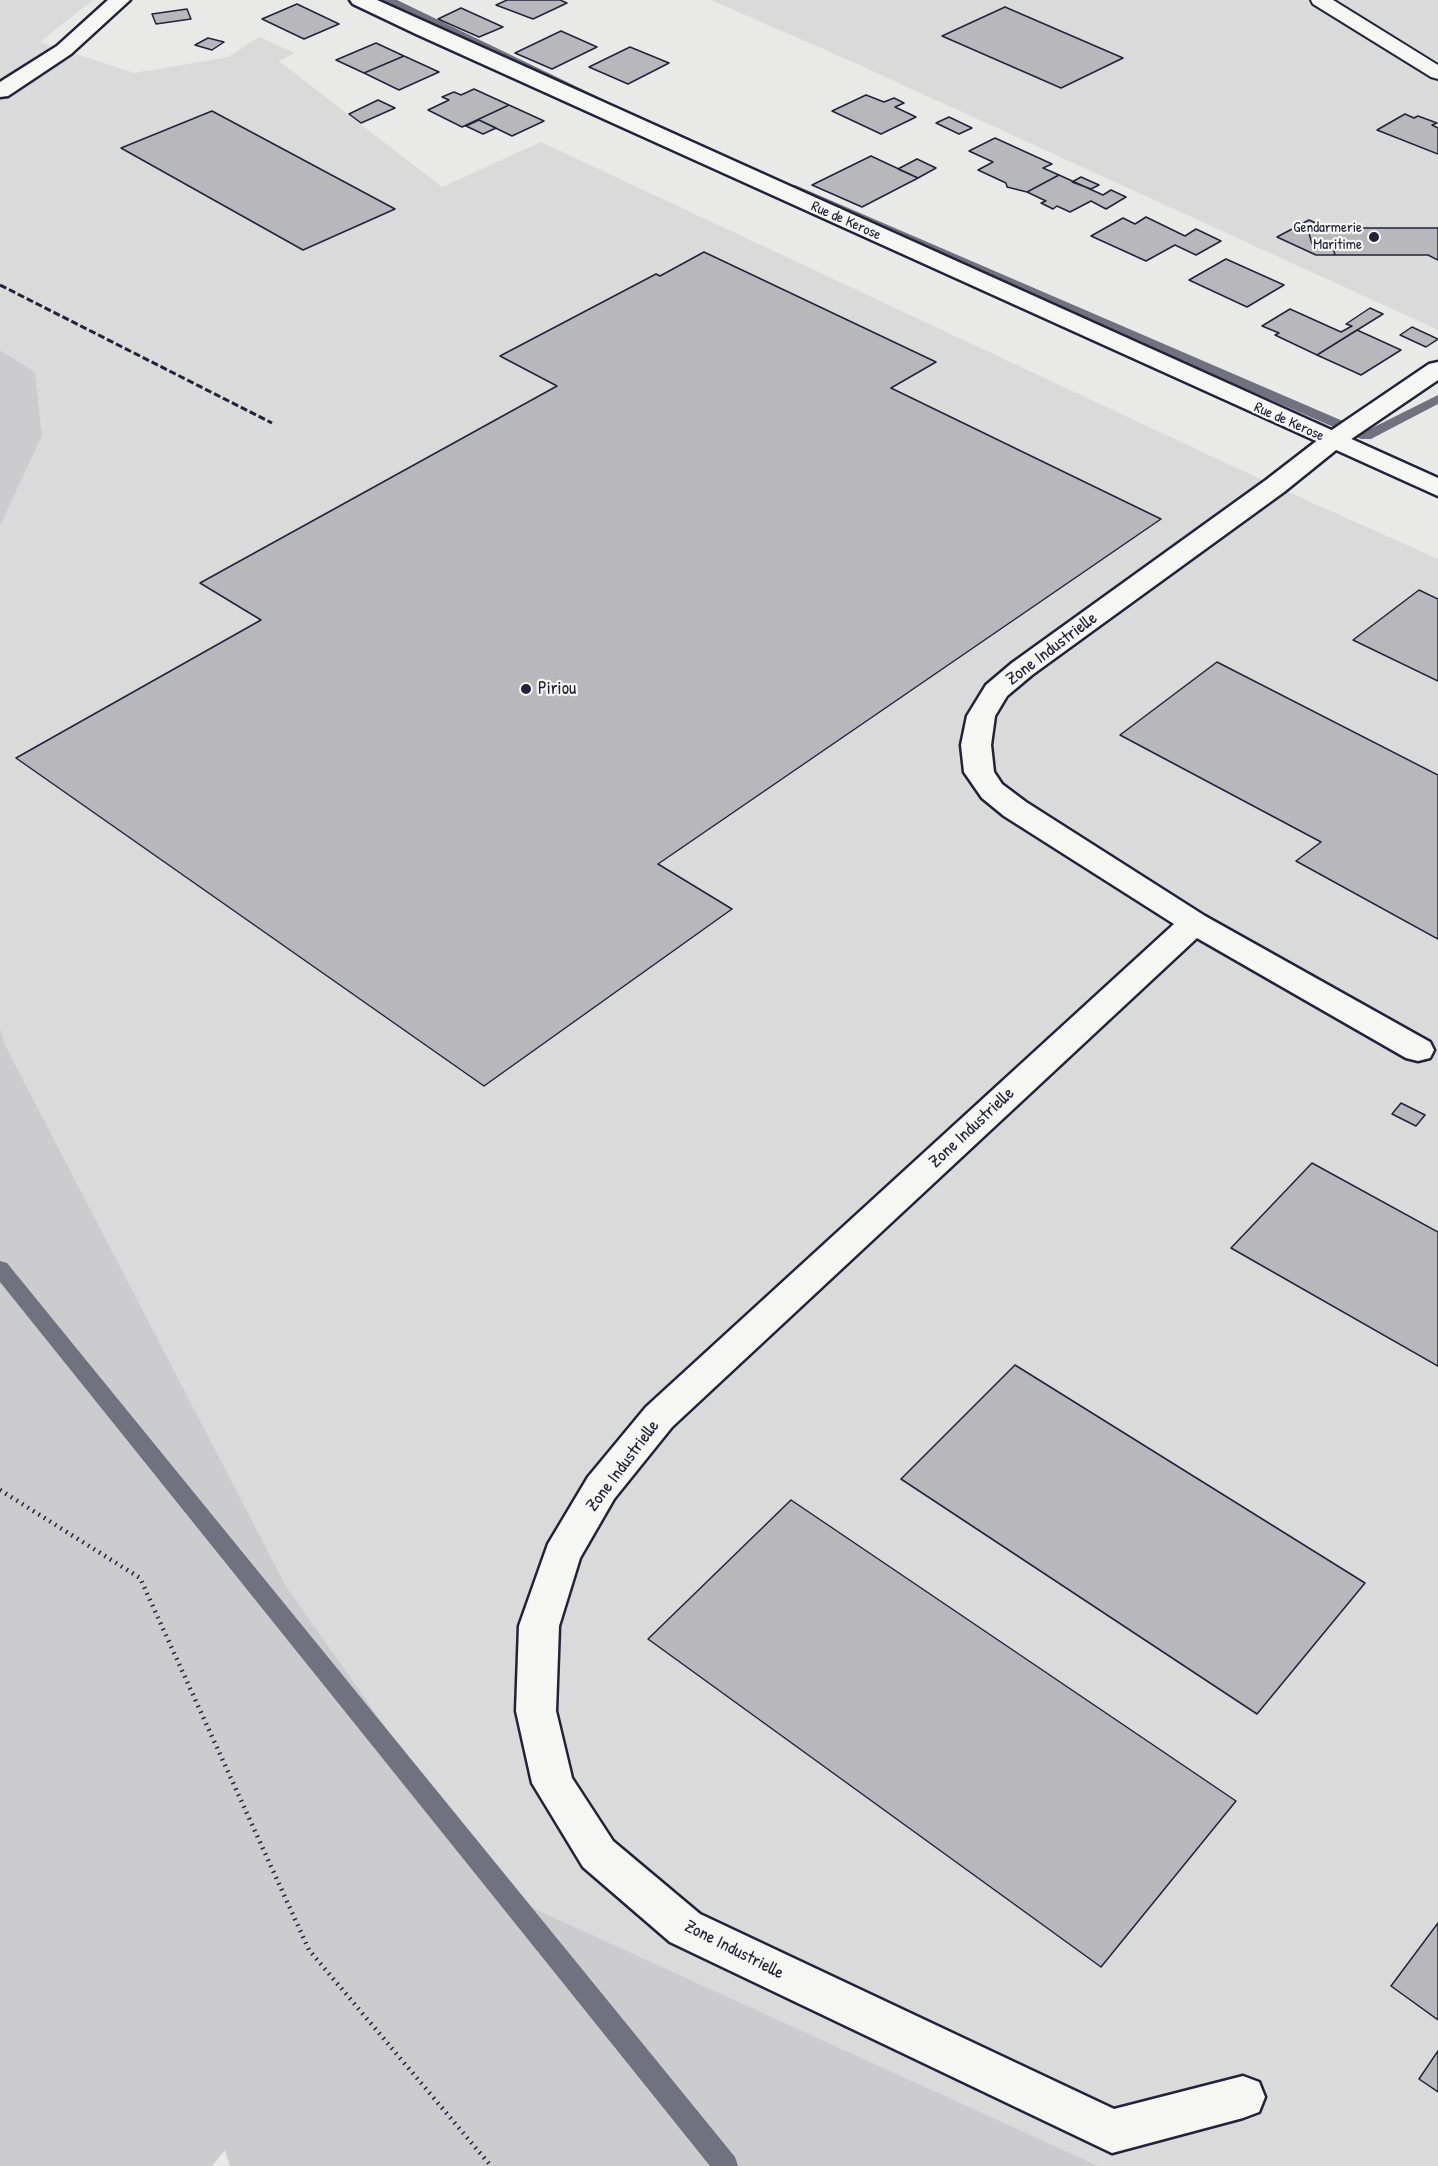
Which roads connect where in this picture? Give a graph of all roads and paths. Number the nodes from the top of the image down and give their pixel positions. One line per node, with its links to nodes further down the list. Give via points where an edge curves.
1 (120, 0): 5 (street, via 64,50)
2 (360, 0): 7 (street, Rue de Kerose)
3 (1320, 0): 4 (lane)
4 (1438, 73)
5 (0, 91)
6 (1438, 369): 7 (street, Rue de Kerose)
7 (1332, 441): 8 (street, Rue de Kerose); 9 (street, Zone Industrielle, via 1022,669 996,691 981,716 976,745 979,772 992,790 1015,809)
8 (1438, 488)
9 (1194, 923): 10 (street, Zone Industrielle); 12 (street, Zone Industrielle, via 659,1417 601,1488 561,1555 539,1626 536,1711 554,1783 598,1854 685,1928 1112,2131)
10 (1418, 1050)
11 (0, 1490): 13 (path, via 140,1578 309,1950)
12 (1243, 2097)
13 (491, 2166)

